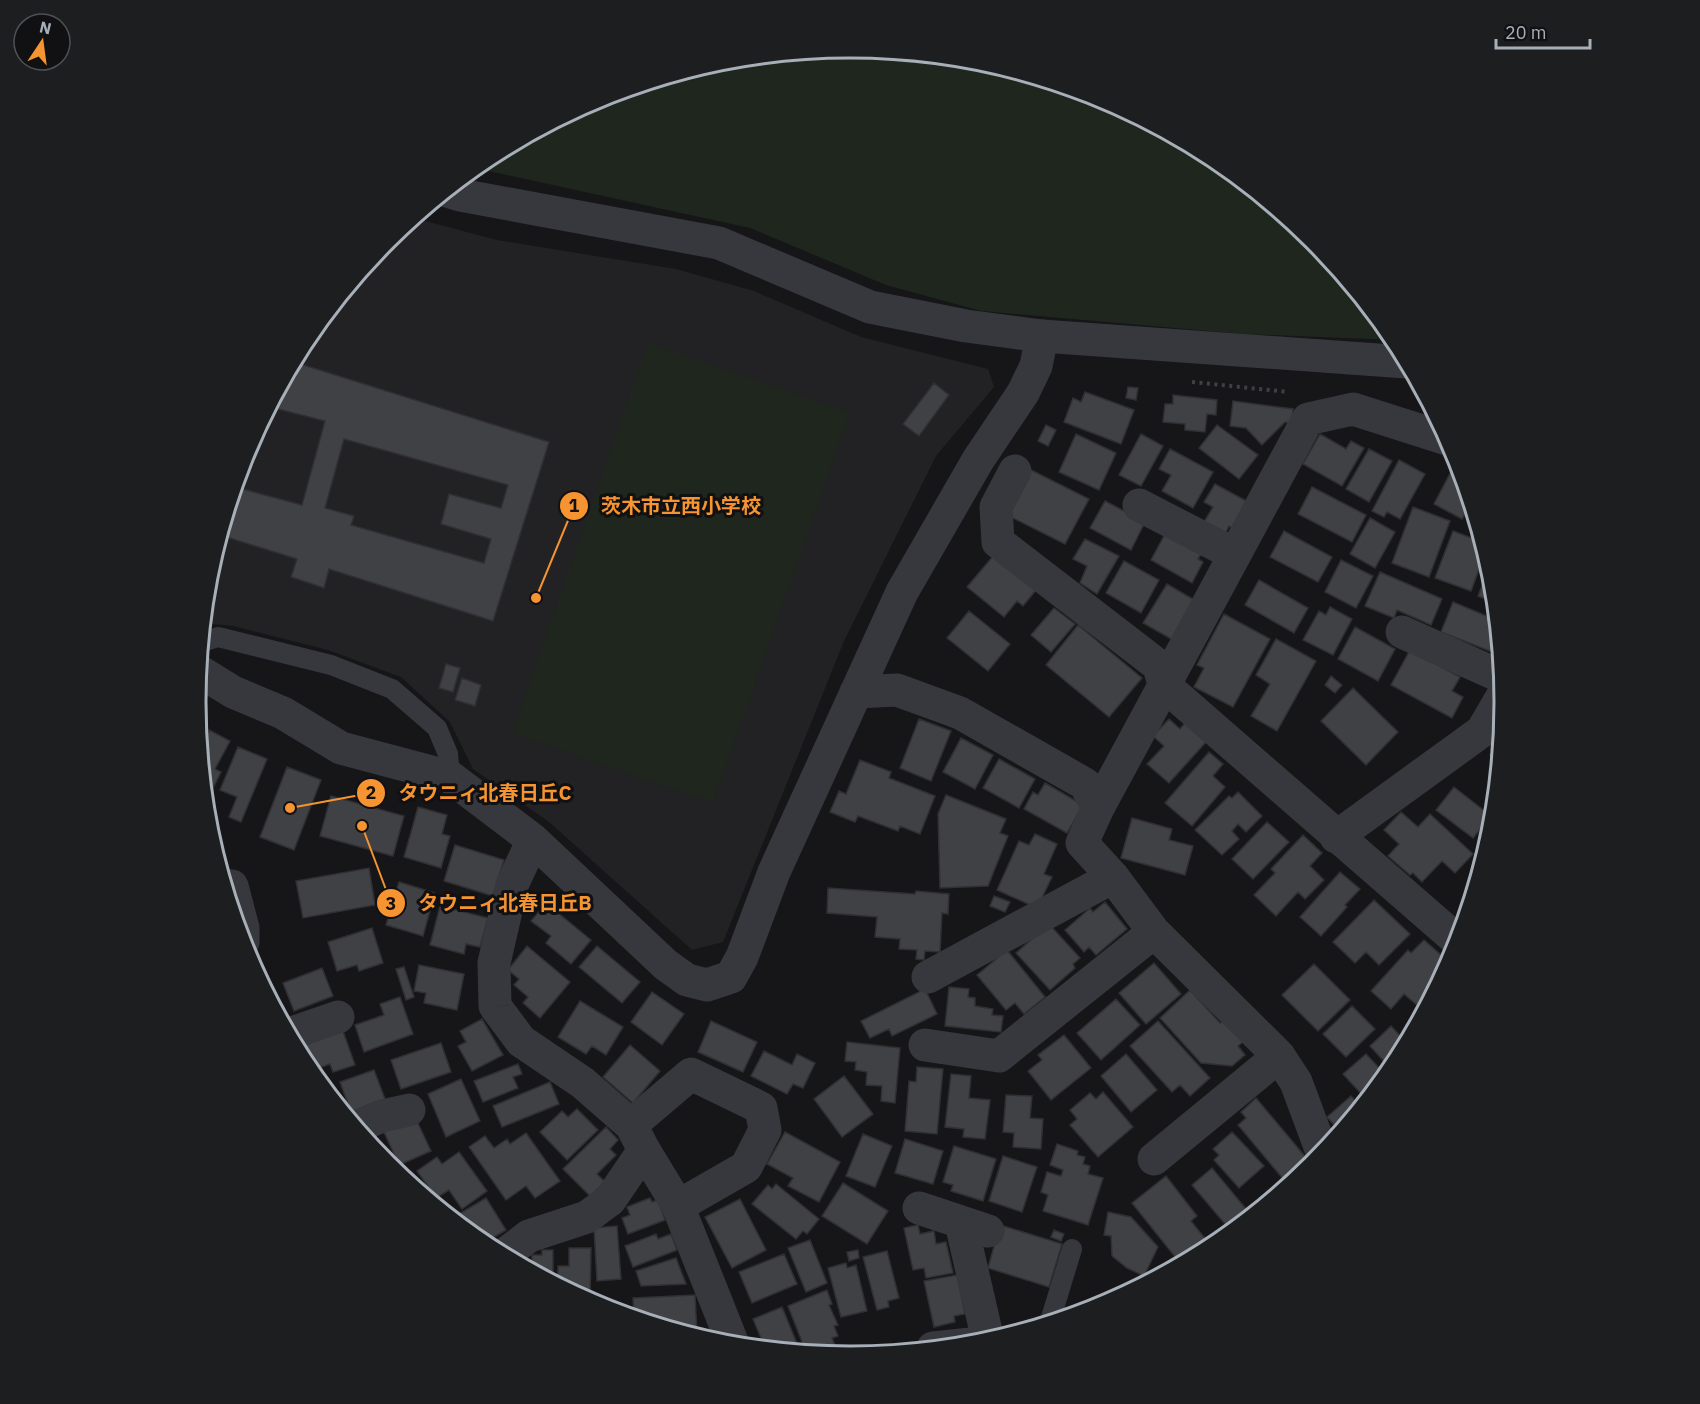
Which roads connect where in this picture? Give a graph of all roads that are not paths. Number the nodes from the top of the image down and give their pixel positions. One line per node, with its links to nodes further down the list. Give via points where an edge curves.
1 (455, 193): 2 (street, via 719,243 870,306 966,326)
2 (1042, 336): 3 (street); 13 (street, via 1036,366 1023,393 978,460 908,582)
3 (1396, 361)
4 (1435, 435): 7 (street, via 1353,409 1308,418)
5 (1015, 471): 12 (street, via 996,507 998,542 1160,666)
6 (1139, 505): 7 (street)
7 (1234, 554): 12 (street)
8 (1402, 632): 10 (street)
9 (210, 640): 15 (lane, via 219,637 331,665 392,688 437,728 448,754)
10 (1493, 673)
11 (207, 676): 15 (street, via 233,692 284,713 342,748)
12 (1164, 685): 16 (street); 17 (street)
13 (856, 692): 16 (street, via 897,690 960,713 1085,784); 18 (street, via 731,977 707,985 687,980 666,965)
14 (1494, 711): 17 (street, via 1482,731)
15 (450, 777): 18 (street)
16 (1098, 808): 19 (street, via 1082,843)
17 (1336, 837): 21 (street)
18 (533, 840): 29 (street, via 512,885 495,963 495,1005 521,1041 583,1083)
19 (1113, 877): 20 (street); 22 (street)
20 (1154, 932): 25 (street, via 999,1056); 26 (street)
21 (1450, 934)
22 (928, 977)
23 (338, 1017): 24 (street)
24 (297, 1031)
25 (925, 1046)
26 (1279, 1056): 30 (street, via 1296,1082); 31 (street)
27 (409, 1110): 28 (street)
28 (364, 1124)
29 (637, 1138): 32 (street); 32 (street, via 691,1074 761,1108 765,1130 747,1167); 34 (street, via 610,1200 587,1217 529,1236)
30 (1318, 1143)
31 (1154, 1159)
32 (678, 1206): 38 (street)
33 (919, 1208): 37 (street, via 975,1227)
34 (512, 1249)
35 (1072, 1249): 36 (lane)
36 (1053, 1312)
37 (987, 1331)
38 (729, 1334)

